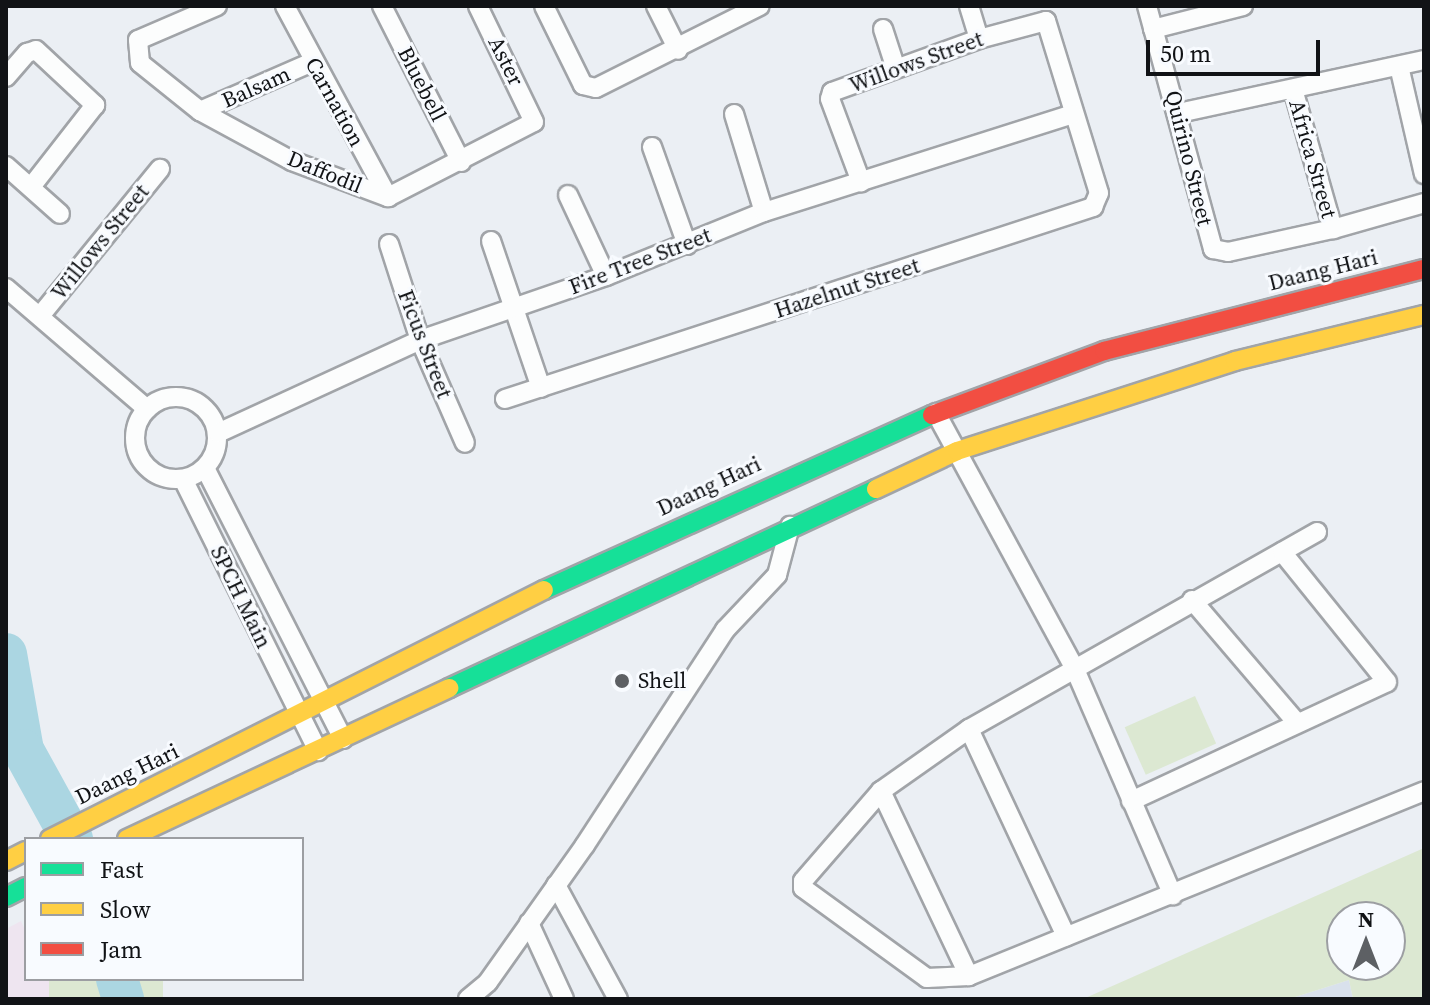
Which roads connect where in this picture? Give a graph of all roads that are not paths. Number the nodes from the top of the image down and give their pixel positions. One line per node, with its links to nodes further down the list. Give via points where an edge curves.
1 (217, 6): 22 (street, Daffodil, via 138,40 140,63)
2 (285, 6): 17 (street, Carnation)
3 (382, 6): 28 (street, Bluebell)
4 (478, 6): 26 (street, Aster)
5 (544, 6): 15 (street, via 583,85 596,88)
6 (656, 6): 15 (street)
7 (969, 6): 14 (street)
8 (1147, 6): 13 (street, Quirino Street)
9 (1243, 6): 13 (street)
10 (758, 7): 15 (street)
11 (1046, 23): 14 (street, Willows Street); 25 (street, Hazelnut Street)
12 (883, 29): 19 (street)
13 (1153, 29): 23 (street, Quirino Street)
14 (979, 39): 19 (street, Willows Street)
15 (678, 50)
16 (1424, 60): 18 (street)
17 (312, 62): 22 (street, Balsam); 35 (street, Carnation)
18 (1399, 66): 21 (street); 31 (street)
19 (895, 67): 32 (street, Willows Street, via 830,95)
20 (6, 77): 33 (street, via 36,50 95,105)
21 (1293, 89): 23 (street); 39 (street, Africa Street)
22 (200, 111): 35 (street, Daffodil, via 292,161)
23 (1179, 113): 39 (street, Quirino Street, via 1211,244 1228,252)
24 (734, 114): 37 (street)
25 (1073, 114): 32 (street, Fire Tree Street); 50 (street, Hazelnut Street, via 1099,193 1093,207)
26 (533, 116): 28 (street, Daffodil, via 532,127)
27 (652, 147): 42 (street)
28 (461, 162): 35 (street, Daffodil)
29 (6, 166): 33 (street)
30 (160, 169): 48 (street, Willows Street)
31 (1424, 174)
32 (861, 182): 37 (street, Fire Tree Street)
33 (31, 187): 38 (street)
34 (568, 195): 44 (street)
35 (388, 197)
36 (1424, 203): 39 (street)
37 (764, 212): 42 (street, Fire Tree Street)
38 (60, 214)
39 (1333, 229)
40 (491, 241): 46 (street)
41 (389, 244): 49 (street, Ficus Street)
42 (687, 245): 44 (street, Fire Tree Street)
43 (1424, 269): 53 (main road, Daang Hari, via 1104,351)
44 (606, 276): 46 (street, Fire Tree Street)
45 (6, 288): 48 (street)
46 (516, 305): 49 (street, Fire Tree Street); 50 (street)
47 (1424, 315): 56 (main road, via 1235,361)
48 (40, 316): 52 (street)
49 (420, 340): 54 (street, Fire Tree Street); 55 (street, Ficus Street)
50 (541, 388): 51 (street, Hazelnut Street)
51 (505, 399)
52 (147, 409): 54 (street, via 170,397 183,398 206,410); 58 (street, via 135,440 139,457 150,470)
53 (936, 413): 56 (street); 64 (main road, Daang Hari, via 569,577)
54 (218, 433): 57 (street, via 213,458)
55 (465, 443)
56 (957, 451): 59 (main road); 63 (street)
57 (205, 468): 58 (street); 64 (street, SPCH Main)
58 (183, 479): 65 (street, SPCH Main)
59 (790, 526): 68 (main road); 75 (street, via 777,575 698,666)
60 (1317, 532): 61 (street)
61 (1282, 552): 62 (street); 66 (street, via 1387,682)
62 (1192, 600): 63 (street); 66 (street)
63 (1074, 667): 67 (street); 72 (street)
64 (326, 702): 65 (main road, Daang Hari); 68 (street, SPCH Main)
65 (300, 716): 69 (street, SPCH Main); 73 (main road, Daang Hari)
66 (1297, 723): 72 (street)
67 (969, 729): 70 (street); 80 (street)
68 (343, 739): 69 (main road)
69 (318, 751): 74 (main road)
70 (881, 791): 81 (street); 81 (street, via 803,881 803,888 927,978)
71 (1424, 791): 77 (street)
72 (1131, 801): 77 (street)
73 (54, 837)
74 (131, 837)
75 (556, 885): 79 (street); 84 (street)
76 (24, 888): 78 (main road)
77 (1173, 896): 80 (street)
78 (6, 897)
79 (529, 923): 82 (street, via 488,982); 83 (street)
80 (1066, 936): 81 (street)
81 (969, 976)
82 (468, 999)
83 (564, 999)
84 (618, 999)

